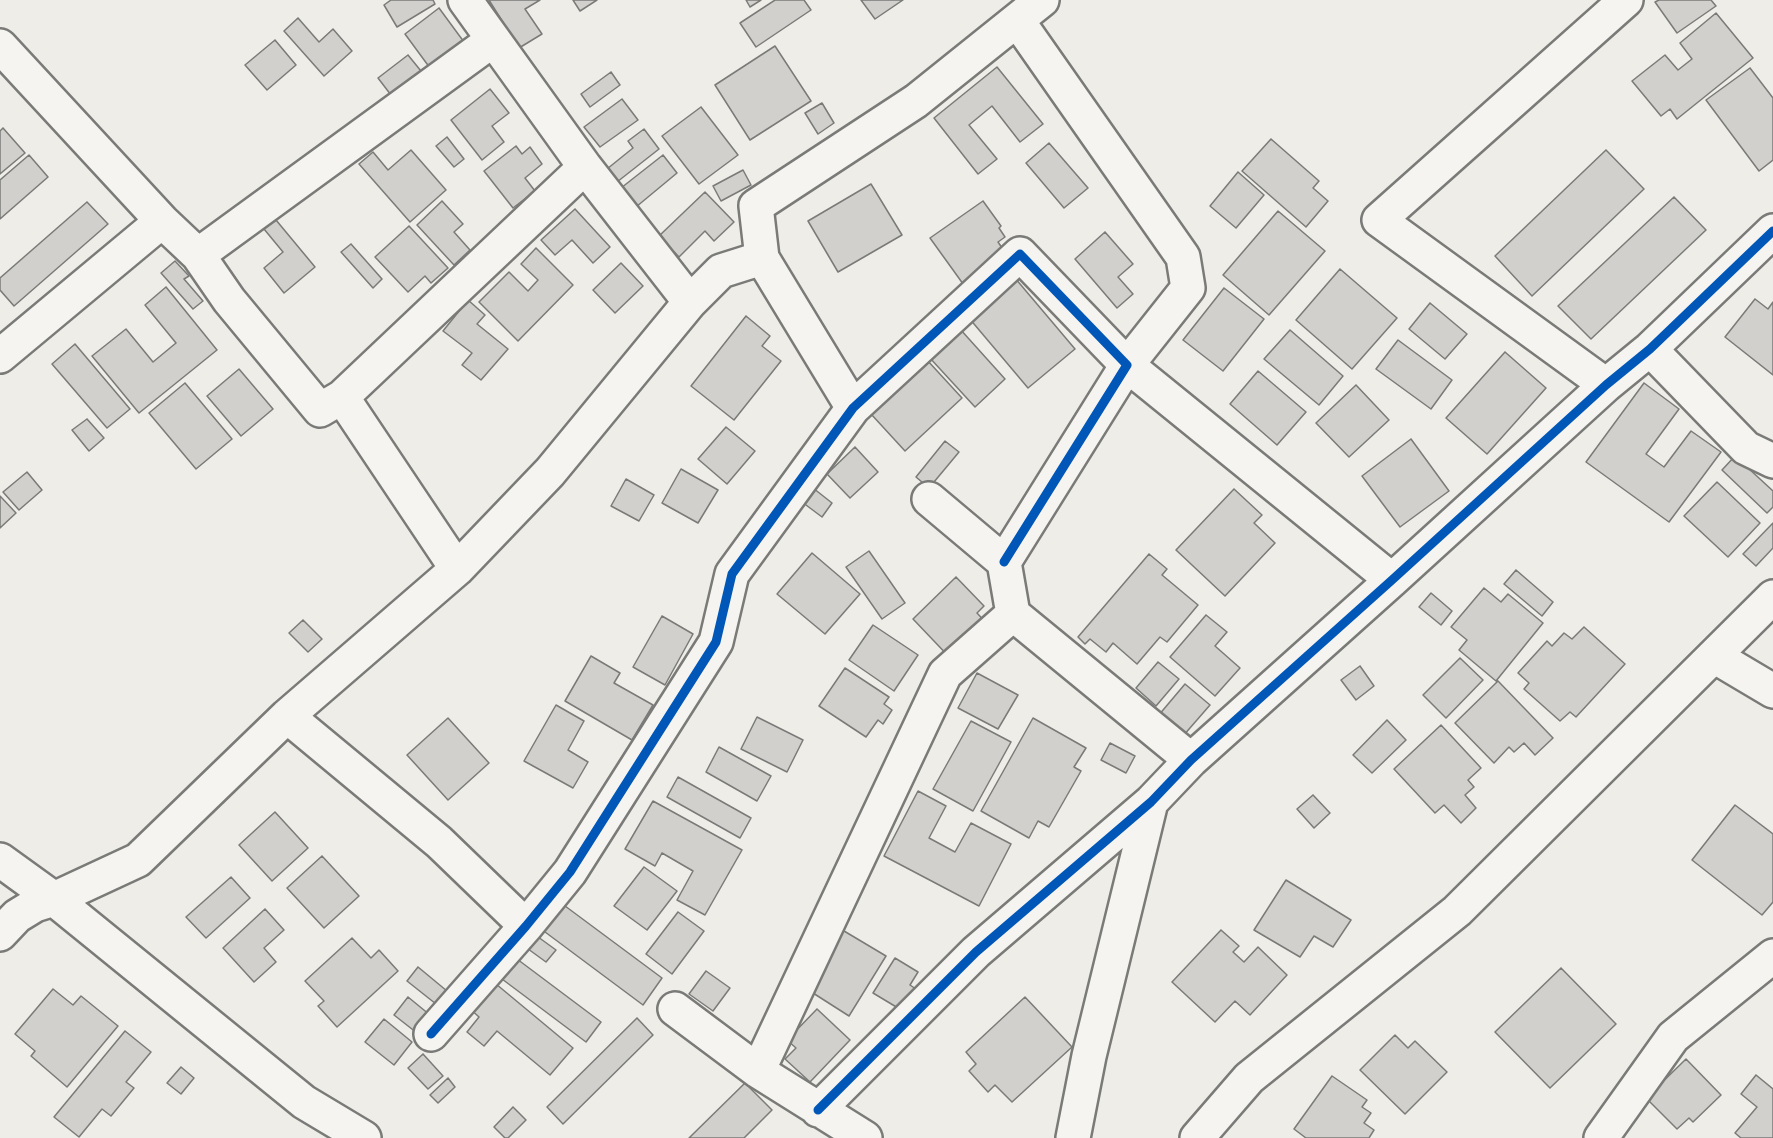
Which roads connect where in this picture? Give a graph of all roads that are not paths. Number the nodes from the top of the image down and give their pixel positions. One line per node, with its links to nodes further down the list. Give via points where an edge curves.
1 (465, 0): 5 (street)
2 (1042, 0): 4 (street)
3 (1626, 0): 16 (street, via 1379,220)
4 (1017, 20): 11 (street, via 916,101 756,206); 15 (street, via 1183,257 1188,288)
5 (493, 40): 7 (street); 10 (street)
6 (0, 46): 8 (street)
7 (585, 167): 12 (street); 17 (street)
8 (162, 222): 10 (street); 14 (street)
9 (1773, 231): 13 (street)
10 (198, 255): 17 (street, via 229,300 320,410)
11 (762, 258): 12 (street, via 721,271); 18 (street)
12 (690, 302): 22 (street, via 550,472)
13 (1650, 349): 16 (street); 19 (street, via 1746,448)
14 (0, 356)
15 (1127, 365): 18 (street, via 1020,254); 21 (street); 23 (street)
16 (1606, 385): 23 (street)
17 (342, 397): 22 (street)
18 (853, 408): 33 (street, via 732,574 716,642 570,872)
19 (1773, 460)
20 (929, 499): 21 (street)
21 (1004, 562): 25 (street)
22 (456, 569): 28 (street)
23 (1392, 580): 29 (street)
24 (1773, 597): 26 (street)
25 (1013, 614): 29 (street); 38 (street, via 945,674)
26 (1714, 656): 27 (street); 43 (street, via 1456,911 1249,1078)
27 (1773, 691)
28 (287, 717): 32 (street, via 138,860); 33 (street, via 439,842)
29 (1191, 760): 30 (street)
30 (1151, 802): 39 (street, via 976,952); 42 (street)
31 (0, 860): 32 (street)
32 (54, 899): 34 (street, via 26,910); 40 (street, via 304,1102)
33 (526, 926): 37 (street)
34 (0, 934)
35 (1773, 956): 44 (street, via 1673,1037)
36 (675, 1009): 38 (street)
37 (431, 1034)
38 (758, 1071): 39 (street)
39 (818, 1110): 41 (street)
40 (364, 1138)
41 (865, 1138)
42 (1073, 1138)
43 (1197, 1138)
44 (1601, 1138)

